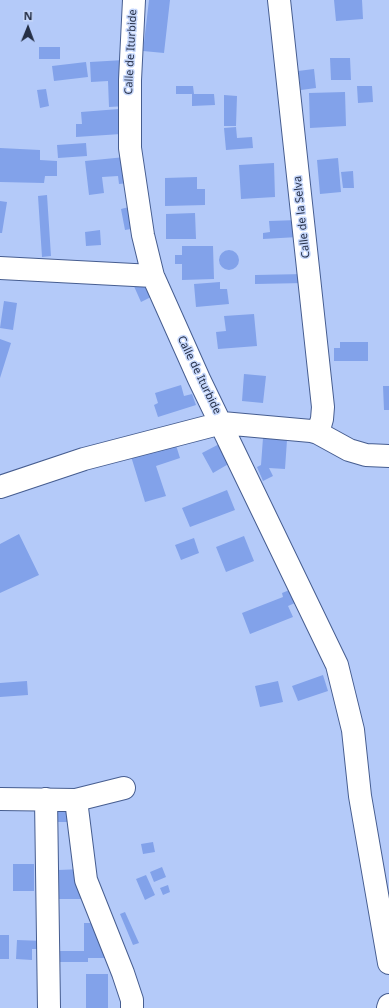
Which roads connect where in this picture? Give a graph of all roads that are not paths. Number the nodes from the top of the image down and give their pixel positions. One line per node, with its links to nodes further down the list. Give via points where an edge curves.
1 (134, 0): 4 (street, Calle de Iturbide, via 129,86 130,148 143,235)
2 (279, 0): 6 (street, Calle de la Selva, via 323,407)
3 (0, 268): 4 (street)
4 (153, 276): 5 (street, Calle de Iturbide, via 199,379)
5 (222, 423): 6 (street); 8 (street, via 84,459); 13 (street, Calle de Iturbide, via 337,665 353,730 360,796)
6 (318, 433): 7 (street, via 349,450 366,455)
7 (389, 456)
8 (0, 487)
9 (124, 788): 12 (street)
10 (0, 799): 11 (street)
11 (46, 800): 12 (street); 14 (street)
12 (76, 800): 15 (street, via 86,880 123,973)
13 (389, 963)
14 (49, 1008)
15 (132, 1008)

